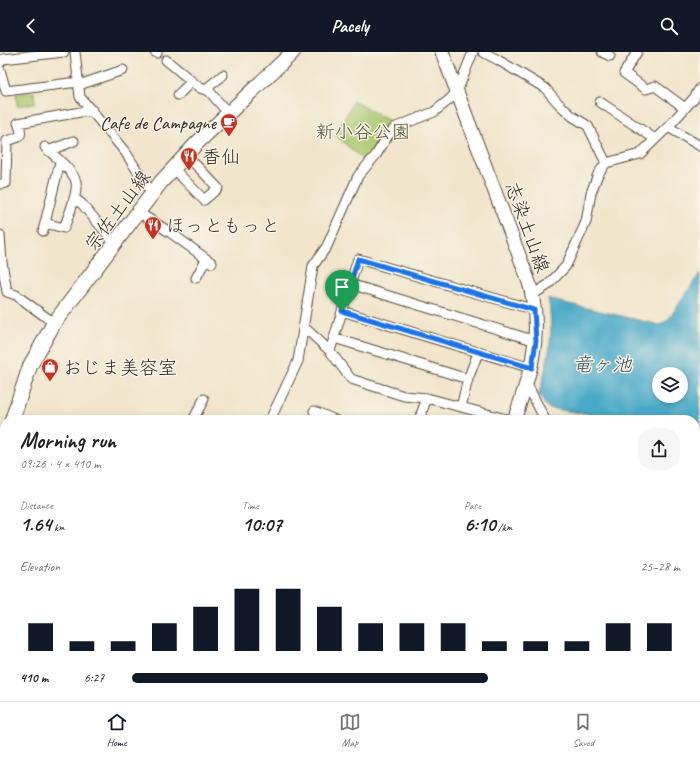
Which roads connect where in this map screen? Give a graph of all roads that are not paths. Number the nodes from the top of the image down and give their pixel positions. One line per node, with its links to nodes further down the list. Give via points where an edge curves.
1 (64, 52): 9 (street, via 3,59)
2 (75, 52): 14 (street)
3 (293, 52): 22 (main road, 宗佐土山線)
4 (442, 52): 17 (main road, 志染土山線)
5 (473, 52): 17 (street)
6 (483, 52): 29 (street, via 545,88 572,116 588,126)
7 (637, 52): 20 (street, via 624,74 646,89 655,86)
8 (166, 60): 13 (street)
9 (0, 63)
10 (0, 70): 14 (street, via 6,91)
11 (123, 70): 14 (street, via 113,77)
12 (223, 75): 16 (street)
13 (192, 81): 16 (street); 18 (street)
14 (78, 83): 21 (street, via 80,97)
15 (700, 88): 20 (street)
16 (200, 90): 22 (street, via 209,90)
17 (457, 92): 40 (main road, 志染土山線); 44 (street, via 434,112 396,126 376,156 358,176 327,246 313,266)
18 (178, 94)
19 (600, 102): 24 (street)
20 (685, 108): 23 (street)
21 (92, 110): 31 (street, via 18,123 22,132 19,137 7,141 6,183); 32 (street, via 126,153)
22 (229, 114): 27 (main road, 宗佐土山線)
23 (668, 127): 24 (street); 26 (street)
24 (655, 139): 29 (street, via 640,154)
25 (74, 141): 28 (street, via 47,149)
26 (700, 146)
27 (185, 155): 30 (main road, 宗佐土山線); 30 (street, via 219,187 204,200)
28 (60, 162): 33 (street, via 76,181); 33 (street, via 44,227 64,228)
29 (606, 163): 40 (street, via 598,174 591,193 586,222 566,266 548,285)
30 (173, 168): 32 (main road, 宗佐土山線)
31 (0, 184)
32 (152, 194): 34 (main road, 宗佐土山線)
33 (74, 198): 36 (street)
34 (138, 212): 36 (main road, 宗佐土山線); 37 (street, via 209,261)
35 (0, 235): 39 (street)
36 (115, 243): 43 (main road, 宗佐土山線)
37 (196, 278)
38 (350, 284): 41 (street, via 358,259); 42 (street); 46 (street)
39 (3, 292): 43 (street, via 16,295)
40 (532, 294): 41 (main road, 志染土山線)
41 (534, 310): 46 (main road, 志染土山線)
42 (342, 311): 45 (street); 48 (street)
43 (54, 322): 56 (main road, 宗佐土山線, via 30,366)
44 (304, 327): 47 (street); 58 (street, via 298,361)
45 (334, 338): 47 (street); 50 (street)
46 (536, 341): 49 (main road, 志染土山線)
47 (330, 351): 52 (street, via 351,379 404,396)
48 (478, 353): 49 (street); 50 (street)
49 (532, 368): 51 (main road, 志染土山線)
50 (468, 379): 54 (street)
51 (527, 384): 62 (main road, 志染土山線); 63 (street)
52 (427, 398): 54 (street); 60 (street)
53 (204, 400): 57 (street)
54 (460, 407): 61 (street)
55 (314, 411): 59 (street)
56 (14, 415)
57 (196, 415)
58 (272, 415)
59 (323, 415)
60 (421, 415)
61 (491, 415)
62 (516, 415)
63 (542, 415)

